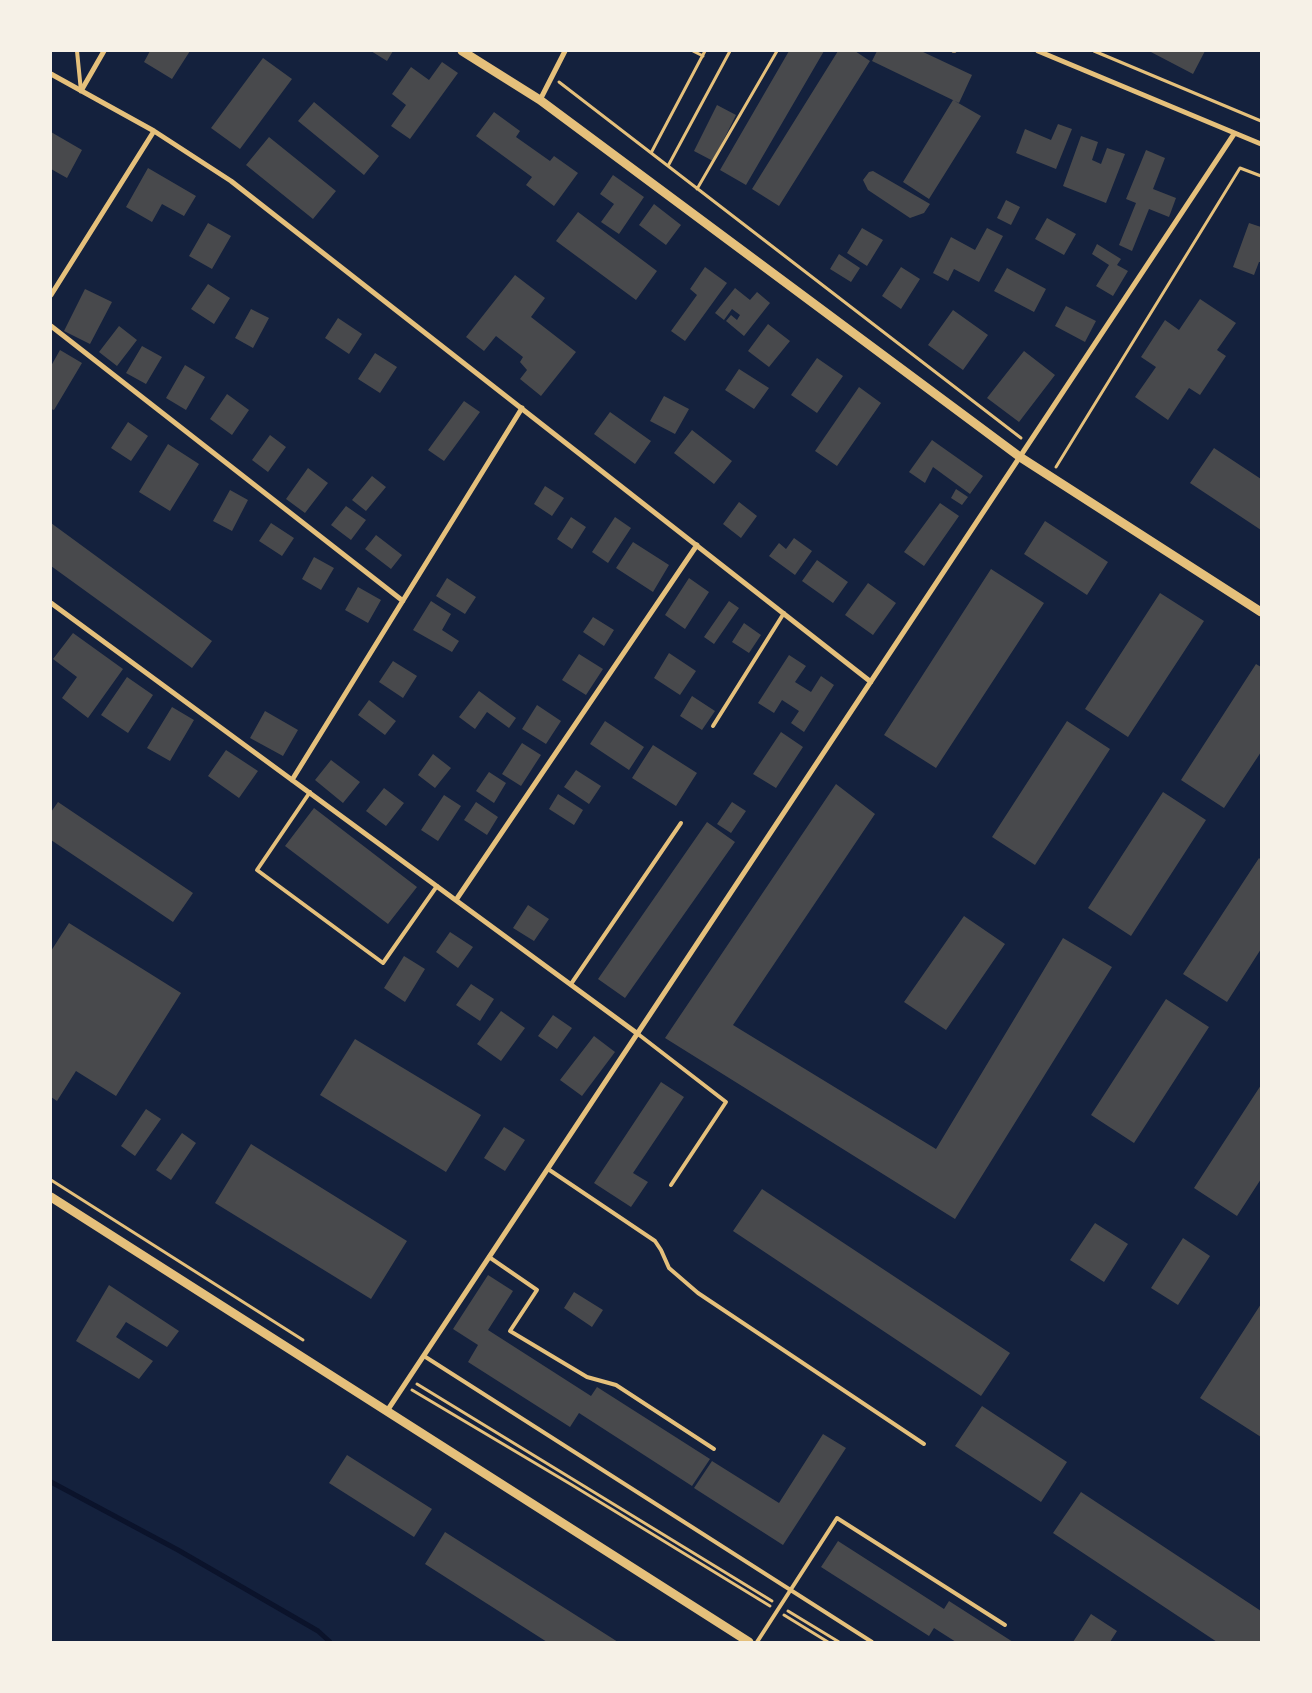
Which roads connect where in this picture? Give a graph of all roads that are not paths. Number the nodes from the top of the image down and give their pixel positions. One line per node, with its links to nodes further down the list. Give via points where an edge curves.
1 (77, 51): 7 (lane)
2 (104, 51): 7 (street)
3 (462, 51): 8 (street)
4 (565, 51): 8 (street)
5 (1038, 51): 10 (street)
6 (51, 74): 7 (street)
7 (81, 91): 9 (street)
8 (540, 100): 15 (street)
9 (154, 131): 12 (street); 14 (street, via 231,181)
10 (1234, 134): 11 (street); 15 (street)
11 (1261, 144)
12 (51, 294)
13 (51, 326): 18 (street)
14 (522, 408): 16 (street); 18 (street)
15 (1020, 457): 19 (street); 21 (street)
16 (697, 545): 20 (street); 27 (street)
17 (51, 602): 23 (street)
18 (403, 602): 23 (street)
19 (1261, 612)
20 (784, 613): 21 (street); 22 (lane)
21 (871, 682): 29 (street)
22 (713, 726)
23 (292, 780): 24 (street)
24 (310, 792): 26 (street); 26 (lane, via 257,870 383,963)
25 (681, 822): 28 (lane)
26 (437, 886): 27 (street)
27 (456, 900): 28 (street)
28 (571, 984): 29 (street)
29 (638, 1034): 30 (street); 31 (lane, via 726,1102)
30 (548, 1169): 33 (street); 36 (lane, via 655,1242 662,1250 668,1268 698,1293)
31 (671, 1185)
32 (51, 1197): 35 (street)
33 (489, 1257): 34 (street); 37 (lane, via 537,1290 510,1331 587,1378 616,1385)
34 (424, 1356): 35 (street); 38 (lane)
35 (387, 1411): 40 (street)
36 (924, 1444)
37 (714, 1449)
38 (790, 1590): 39 (lane, via 836,1518); 41 (lane); 42 (lane)
39 (1005, 1625)
40 (749, 1642)
41 (757, 1642)
42 (872, 1642)

